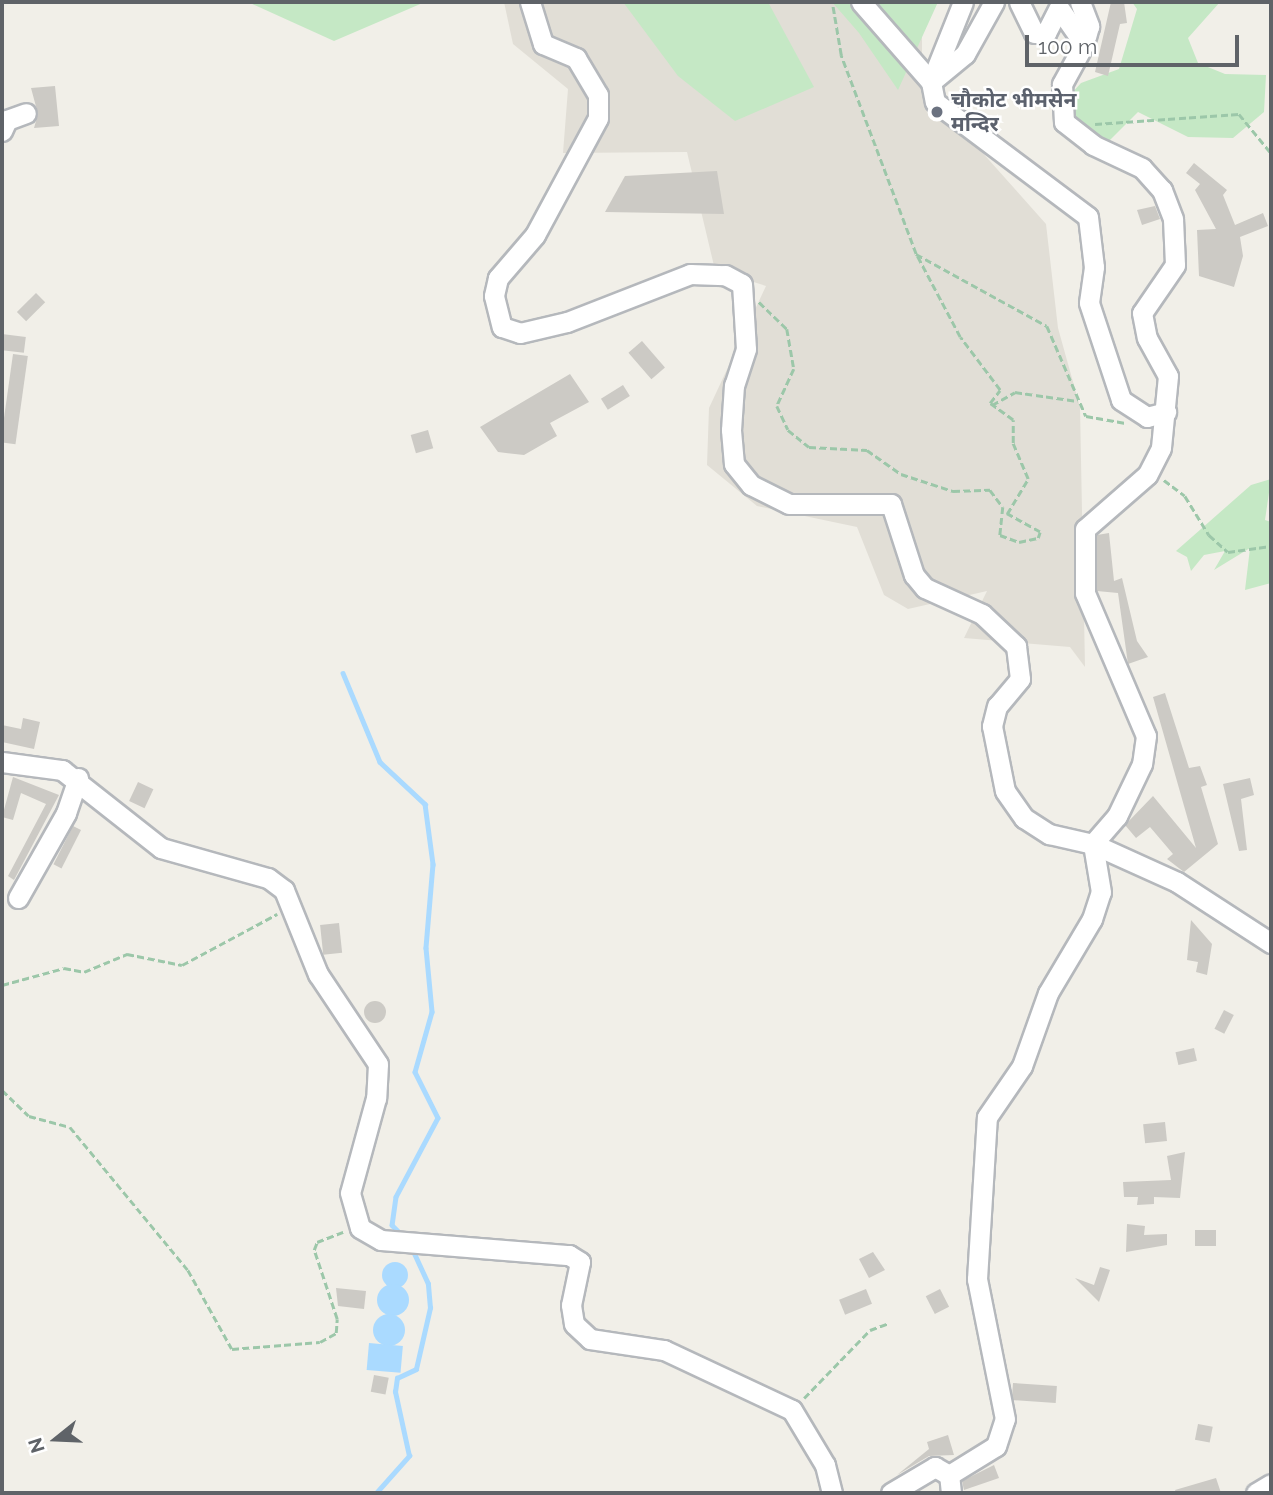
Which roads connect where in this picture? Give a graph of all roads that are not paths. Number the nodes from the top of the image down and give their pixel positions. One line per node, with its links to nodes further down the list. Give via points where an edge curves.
1 (530, 2): 14 (street, via 543,44 576,58 598,95 598,118 535,235 498,278 494,296 502,327 520,333 567,321 690,274 725,275 742,284 746,349 734,385 734,464 751,485 789,504 891,504 914,575 925,588 982,614 1016,646 1020,679 997,706 992,726 1005,791 1024,818 1049,834)
2 (861, 2): 8 (street)
3 (963, 2): 8 (street)
4 (994, 2): 8 (street, via 965,54)
5 (1019, 2): 7 (street, via 1034,33 1046,33 1059,8)
6 (1080, 2): 7 (street, via 1089,26)
7 (1084, 44): 11 (street, via 1062,84 1064,122 1093,145 1142,168 1162,190 1173,219 1175,265 1142,313 1147,338 1168,376)
8 (931, 82): 11 (street, via 935,102 1088,217 1094,267 1089,303 1096,336 1112,361 1121,400)
9 (26, 113): 10 (street, via 7,120)
10 (2, 131)
11 (1156, 414): 14 (street, via 1161,448 1147,475 1085,529 1085,593 1146,736 1142,764 1117,817)
12 (2, 762): 13 (street, via 62,769)
13 (78, 778): 15 (street); 19 (street, via 140,836 175,855 268,877 296,909 317,974 378,1064 376,1098 350,1193 360,1228 381,1240 489,1244 569,1255 580,1262 570,1306 574,1324 590,1339 664,1350 792,1410 825,1465)
14 (1093, 844): 16 (street, via 1177,882); 17 (street, via 1101,892 1092,919 1048,993 1022,1066 987,1117 977,1279 1004,1419 996,1446)
15 (18, 898)
16 (1271, 943)
17 (950, 1484): 20 (street, via 935,1467)
18 (1271, 1484): 21 (street)
19 (832, 1493)
20 (891, 1493)
21 (1256, 1493)

